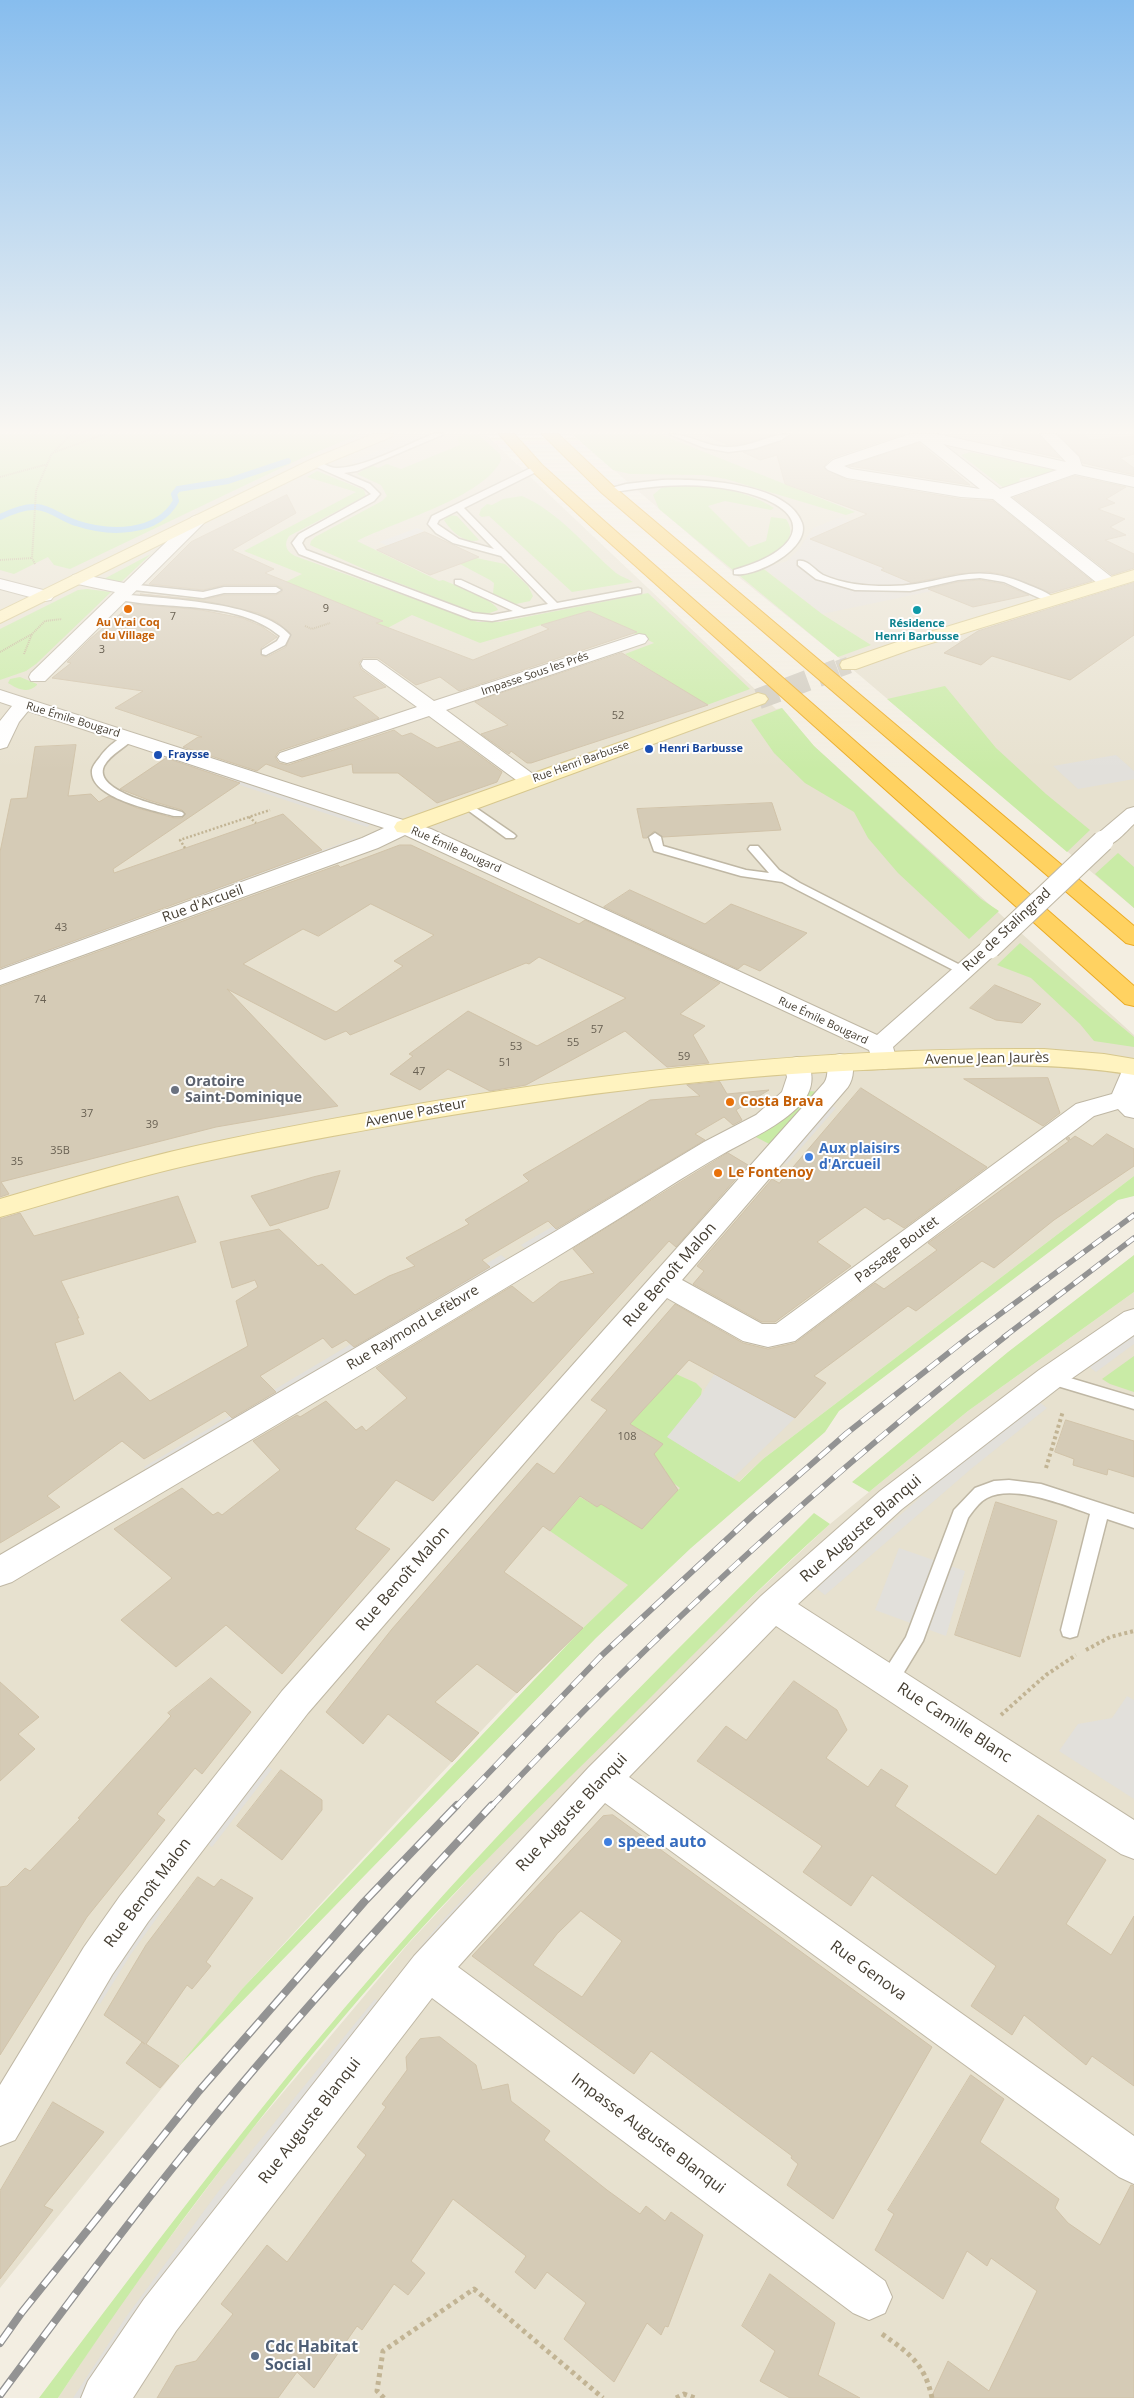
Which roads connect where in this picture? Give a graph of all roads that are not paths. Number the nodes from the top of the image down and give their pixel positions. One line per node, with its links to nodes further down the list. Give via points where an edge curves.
1 (146, 546): 14 (main road)
2 (171, 546): 19 (street)
3 (297, 546): 26 (lane, via 470,616 492,618)
4 (471, 546): 10 (lane)
5 (495, 546): 10 (lane)
6 (625, 546): 52 (highway)
7 (674, 546): 49 (highway)
8 (790, 546): 12 (lane, via 769,564)
9 (1061, 546): 16 (street)
10 (503, 554): 25 (lane)
11 (801, 563): 24 (lane, via 818,577 830,581 889,588 920,587 966,575 987,575)
12 (737, 572)
13 (1134, 575): 16 (main road)
14 (79, 579): 19 (street); 22 (main road)
15 (458, 582): 26 (lane)
16 (1108, 583): 24 (main road)
17 (0, 584): 22 (street)
18 (276, 590): 21 (lane, via 224,590)
19 (125, 591): 21 (lane); 29 (lane, via 250,616 276,627 285,636 281,643); 32 (street)
20 (638, 591): 25 (lane)
21 (203, 595): 23 (lane)
22 (45, 596): 27 (main road)
23 (240, 599)
24 (1052, 600): 31 (main road)
25 (555, 606): 26 (lane)
26 (523, 612)
27 (0, 618)
28 (639, 639): 36 (street, Impasse Sous les Prés)
29 (266, 652)
30 (370, 664): 36 (street)
31 (849, 665)
32 (38, 676)
33 (0, 696): 35 (street, Rue Émile Bougard)
34 (758, 699): 40 (main road, Rue Henri Barbusse)
35 (24, 704): 37 (street, Rue Émile Bougard); 38 (street, via 10,721)
36 (432, 709): 39 (street, Impasse Sous les Prés); 40 (street)
37 (130, 738): 42 (lane, via 114,747 97,769 96,779 100,785 124,797); 44 (street, Rue Émile Bougard)
38 (0, 743)
39 (287, 757)
40 (530, 781): 41 (main road, Rue Henri Barbusse)
41 (466, 804): 44 (main road, Rue Henri Barbusse); 45 (lane)
42 (178, 814)
43 (1130, 821): 50 (street, Rue de Stalingrad, bridge, via 1103,841)
44 (405, 828): 51 (street, Rue d'Arcueil); 53 (street, Rue Émile Bougard)
45 (510, 836)
46 (655, 837): 48 (lane, via 658,848 745,873)
47 (754, 849): 48 (lane)
48 (785, 879): 50 (lane)
49 (1134, 938)
50 (964, 970): 53 (street, Rue de Stalingrad)
51 (0, 978)
52 (1134, 999)
53 (882, 1054): 54 (main road, Avenue Jean Jaurès); 56 (main road, Avenue Jean Jaurès, via 1044,1057 1090,1060)
54 (840, 1062): 55 (main road, Avenue Pasteur); 59 (street, Rue Benoît Malon, via 839,1081)
55 (797, 1065): 58 (street, Rue Raymond Lefèbvre, via 800,1077 793,1097 765,1121); 60 (main road, Avenue Pasteur, via 660,1077 475,1102 173,1160)
56 (1134, 1068): 57 (street)
57 (1129, 1105): 61 (street, Passage Boutet, via 1085,1110 784,1333 768,1336 754,1333)
58 (713, 1148): 59 (street, via 737,1141 754,1142 766,1152 766,1160); 67 (street, Rue Raymond Lefèbvre)
59 (759, 1170): 61 (street, Rue Benoît Malon)
60 (0, 1208)
61 (664, 1283): 74 (street, Rue Benoît Malon, via 294,1702 129,1916 98,1961)
62 (1134, 1320): 63 (street, Rue Auguste Blanqui)
63 (1050, 1378): 64 (lane); 68 (street, Rue Auguste Blanqui, via 891,1500)
64 (1134, 1403)
65 (1100, 1510): 66 (lane); 69 (lane); 70 (lane, via 1018,1487 983,1492 970,1501 960,1515 914,1641)
66 (1134, 1521)
67 (0, 1572)
68 (773, 1606): 70 (street, Rue Camille Blanc); 71 (street, Rue Auguste Blanqui)
69 (1070, 1630)
70 (888, 1681): 72 (street, Rue Camille Blanc)
71 (602, 1779): 73 (street, Rue Auguste Blanqui); 75 (street, Rue Genova)
72 (1134, 1841)
73 (428, 1970): 76 (street, Impasse Auguste Blanqui); 77 (street, Rue Auguste Blanqui, via 160,2315)
74 (0, 2126)
75 (1134, 2162)
76 (876, 2316)
77 (105, 2398)

